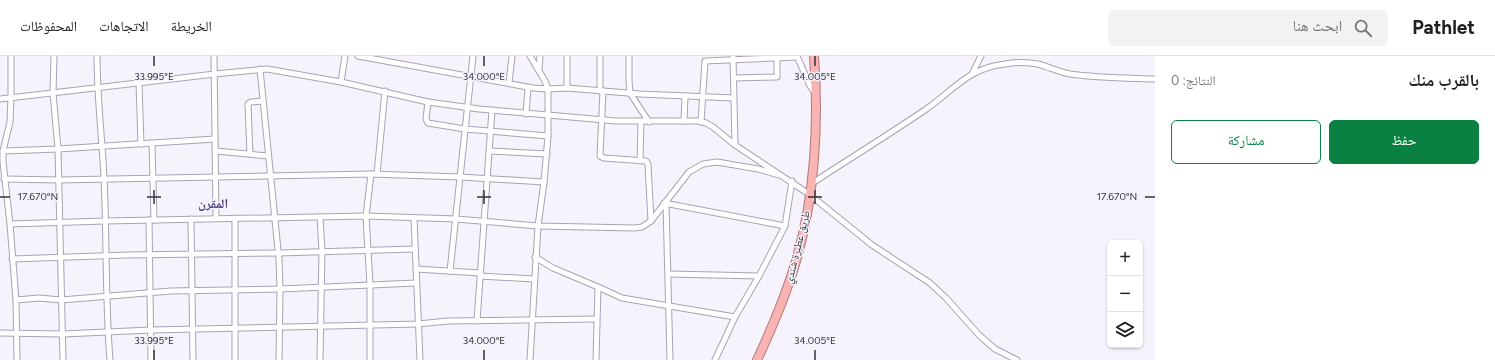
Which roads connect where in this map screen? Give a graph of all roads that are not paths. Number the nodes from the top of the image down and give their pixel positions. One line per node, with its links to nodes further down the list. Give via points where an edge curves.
1 (11, 56): 40 (street)
2 (54, 56): 35 (street)
3 (97, 56): 29 (street)
4 (214, 56): 21 (street)
5 (345, 56): 26 (street)
6 (358, 56): 23 (street)
7 (473, 56): 23 (street)
8 (512, 56): 28 (street)
9 (530, 56): 20 (street)
10 (540, 56): 20 (street)
11 (567, 56): 31 (street)
12 (600, 56): 34 (street)
13 (629, 56): 36 (street)
14 (797, 56): 17 (street); 37 (street)
15 (814, 56): 37 (highway, طريق عطبرة شندي)
16 (981, 56): 22 (street)
17 (777, 57): 18 (street); 24 (street, via 778,77)
18 (733, 58): 24 (street); 39 (street, via 705,62)
19 (260, 69): 21 (street); 26 (street); 43 (street)
20 (539, 71): 32 (street, via 546,81)
21 (214, 74): 27 (street); 57 (street)
22 (971, 75): 25 (street, via 991,66 1022,63 1038,64 1058,72 1077,75); 82 (street, via 927,108)
23 (470, 77): 28 (street); 45 (street)
24 (734, 78): 41 (street)
25 (1155, 79)
26 (341, 82): 33 (street)
27 (139, 83): 29 (street); 59 (street)
28 (509, 83): 30 (street)
29 (97, 88): 35 (street); 61 (street)
30 (528, 88): 32 (street); 47 (street)
31 (567, 88): 32 (street); 34 (street)
32 (548, 90): 48 (street)
33 (385, 91): 44 (street); 70 (street)
34 (601, 91): 36 (street); 49 (street)
35 (53, 93): 40 (street); 62 (street)
36 (630, 93): 38 (street); 52 (street)
37 (816, 94): 82 (highway, طريق عطبرة شندي, via 815,151)
38 (685, 96): 39 (street); 51 (street)
39 (703, 96): 41 (street); 53 (street)
40 (12, 97): 42 (street); 64 (street, via 10,122)
41 (734, 98): 60 (street)
42 (0, 99)
43 (263, 101): 66 (street, via 248,104); 68 (street)
44 (428, 102): 45 (street); 54 (street, via 428,122)
45 (467, 107): 46 (street); 54 (street)
46 (492, 110): 47 (street); 55 (street)
47 (526, 114): 48 (street)
48 (548, 116): 49 (street); 56 (street)
49 (602, 120): 50 (street); 69 (street, via 600,156)
50 (640, 121): 52 (street); 69 (street)
51 (684, 121): 52 (street); 53 (street)
52 (649, 122)
53 (701, 122): 60 (street, via 713,127)
54 (465, 128): 55 (street); 75 (street)
55 (491, 130): 56 (street); 65 (street)
56 (548, 136): 67 (street)
57 (215, 139): 58 (street); 63 (street)
58 (152, 143): 59 (street); 73 (street)
59 (141, 144): 61 (street)
60 (735, 145): 72 (street)
61 (102, 146): 62 (street); 76 (street)
62 (58, 149): 64 (street); 79 (street)
63 (216, 150): 66 (street); 74 (street)
64 (3, 151): 78 (street)
65 (490, 151): 67 (street); 77 (street)
66 (250, 154): 68 (street)
67 (547, 154): 81 (street)
68 (268, 156): 71 (street)
69 (640, 161): 95 (street, via 648,164)
70 (374, 174): 71 (street); 75 (street); 85 (street)
71 (270, 176): 74 (street); 89 (street)
72 (784, 176): 80 (street); 84 (street, via 718,162 703,164 689,172)
73 (152, 177): 74 (street); 76 (street); 93 (street)
74 (216, 177): 87 (street)
75 (460, 177): 77 (street); 94 (street)
76 (104, 178): 79 (street); 92 (street)
77 (487, 178): 81 (street); 96 (street)
78 (4, 179): 79 (street); 98 (street)
79 (58, 180): 97 (street)
80 (792, 181): 83 (street); 100 (street)
81 (544, 182): 99 (street)
82 (811, 184): 83 (highway, طريق عطبرة شندي)
83 (809, 194): 159 (highway, طريق عطبرة شندي, via 794,270); 160 (street, via 872,244 930,283 995,349)
84 (665, 204): 95 (street); 100 (street); 114 (street)
85 (366, 216): 86 (street); 90 (street); 102 (street)
86 (320, 217): 89 (street); 103 (street)
87 (216, 218): 88 (street); 91 (street)
88 (235, 218): 89 (street); 106 (street)
89 (274, 218): 104 (street)
90 (414, 218): 94 (street); 101 (street)
91 (191, 219): 93 (street); 105 (street)
92 (104, 220): 93 (street); 97 (street); 108 (street)
93 (151, 220): 107 (street)
94 (456, 220): 96 (street); 113 (street)
95 (651, 221): 99 (street, via 642,227 634,228)
96 (483, 222): 99 (street); 115 (street)
97 (59, 223): 98 (street); 110 (street)
98 (10, 224): 111 (street)
99 (538, 226): 109 (street)
100 (785, 226): 116 (street)
101 (415, 248): 102 (street); 112 (street)
102 (368, 250): 103 (street); 119 (street)
103 (322, 251): 104 (street); 120 (street)
104 (279, 253): 106 (street); 122 (street)
105 (191, 254): 106 (street); 107 (street); 124 (street)
106 (235, 254): 123 (street)
107 (149, 255): 108 (street); 125 (street)
108 (106, 256): 110 (street); 126 (street)
109 (535, 258): 117 (street); 121 (street)
110 (61, 259): 111 (street); 128 (street)
111 (12, 260): 127 (street)
112 (416, 269): 113 (street); 118 (street)
113 (450, 271): 115 (street)
114 (669, 274): 116 (street); 129 (street)
115 (480, 275): 117 (street); 133 (street)
116 (759, 276): 130 (street)
117 (534, 279): 132 (street)
118 (416, 283): 119 (street); 134 (street)
119 (370, 285): 120 (street); 135 (street)
120 (321, 287): 122 (street); 136 (street)
121 (598, 287): 129 (street, via 622,298); 131 (street)
122 (280, 289): 123 (street); 137 (street)
123 (235, 290): 124 (street); 139 (street)
124 (192, 291): 125 (street); 138 (street)
125 (150, 293): 126 (street); 140 (street)
126 (107, 295): 128 (street); 141 (street)
127 (16, 300): 128 (street); 143 (street)
128 (61, 300): 144 (street)
129 (668, 305): 130 (street); 157 (street)
130 (735, 317): 158 (street)
131 (596, 319): 132 (street); 156 (street)
132 (531, 320): 133 (street); 155 (street)
133 (477, 321): 134 (street)
134 (418, 324): 135 (street); 154 (street)
135 (371, 325): 136 (street); 153 (street)
136 (321, 326): 137 (street); 152 (street)
137 (279, 328): 139 (street); 151 (street)
138 (193, 329): 139 (street); 140 (street); 149 (street)
139 (235, 329): 150 (street)
140 (151, 330): 141 (street); 148 (street)
141 (108, 332): 144 (street); 147 (street)
142 (0, 333): 143 (street)
143 (17, 334): 144 (street); 145 (street)
144 (63, 334): 146 (street)
145 (17, 360)
146 (63, 360)
147 (110, 360)
148 (151, 360)
149 (193, 360)
150 (236, 360)
151 (279, 360)
152 (320, 360)
153 (370, 360)
154 (420, 360)
155 (530, 360)
156 (596, 360)
157 (670, 360)
158 (715, 360)
159 (757, 360)
160 (1017, 360)

